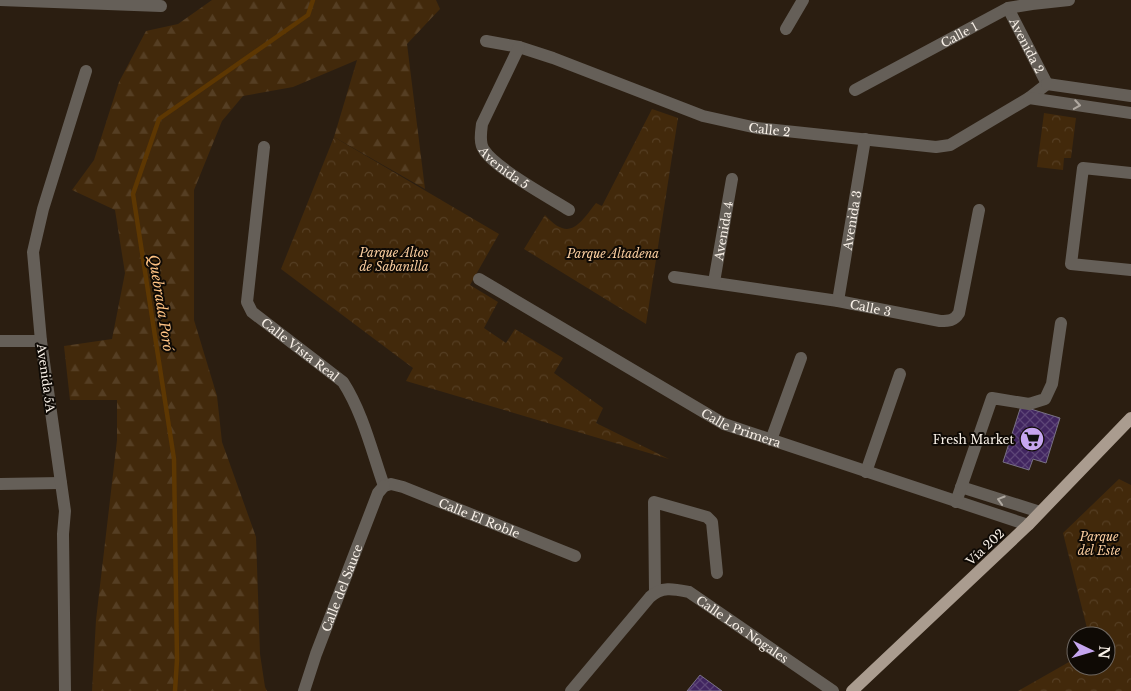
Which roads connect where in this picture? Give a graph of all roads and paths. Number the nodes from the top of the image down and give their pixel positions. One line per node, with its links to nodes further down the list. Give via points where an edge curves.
1 (0, 0): 4 (street)
2 (803, 0): 7 (street)
3 (1069, 0): 6 (street, Calle 1)
4 (104, 2): 5 (street)
5 (161, 6)
6 (1008, 8): 11 (street, Avenida 2); 12 (street, Calle 1)
7 (786, 29)
8 (486, 41): 9 (street, Calle 2)
9 (519, 47): 16 (street, Calle 2, via 703,116 757,128); 20 (street, Avenida 5, via 482,124 483,149 494,162)
10 (86, 71): 29 (street, Avenida 5A, via 33,252)
11 (1047, 84): 13 (street); 14 (street, Calle 2)
12 (855, 90)
13 (1131, 96)
14 (1029, 98): 15 (street, one-way to 15); 16 (street, Calle 2, via 950,145 936,147)
15 (1131, 113)
16 (865, 139): 26 (street, Avenida 3)
17 (264, 147): 37 (street, Calle Vista Real, via 247,302 252,312 343,382 359,414)
18 (1131, 173): 22 (street, via 1083,168 1071,264)
19 (732, 179): 25 (street, Avenida 4)
20 (570, 210)
21 (979, 210): 26 (street, Calle 3, via 959,313 955,319 940,321)
22 (1131, 270)
23 (674, 277): 25 (street, Calle 3)
24 (479, 279): 33 (street, Calle Primera, via 724,424)
25 (714, 282): 26 (street, Calle 3)
26 (838, 301)
27 (1062, 323): 38 (street, via 1049,394 1045,399 1029,404 992,398)
28 (0, 341): 29 (street)
29 (41, 341): 35 (street, Avenida 5A)
30 (801, 358): 33 (street)
31 (900, 374): 34 (street)
32 (1131, 418): 40 (main road, Vía 202)
33 (772, 440): 34 (street, Calle Primera)
34 (866, 472): 39 (street, Calle Primera)
35 (61, 483): 36 (street); 45 (street, Avenida 5A, via 65,511)
36 (0, 484)
37 (384, 486): 42 (street, Calle El Roble, via 403,487); 46 (street, Calle del Sauce, via 378,493)
38 (962, 487): 39 (street); 40 (street, one-way to 38)
39 (956, 502): 41 (street, Calle Primera)
40 (1040, 512): 41 (main road, Vía 202)
41 (1028, 525): 49 (main road, Vía 202)
42 (575, 556)
43 (717, 573): 44 (street, via 712,522 707,517 654,502)
44 (655, 592): 47 (street); 48 (street, Calle Los Nogales, via 666,589 689,592)
45 (65, 691)
46 (304, 691)
47 (571, 691)
48 (833, 691)
49 (852, 691)

